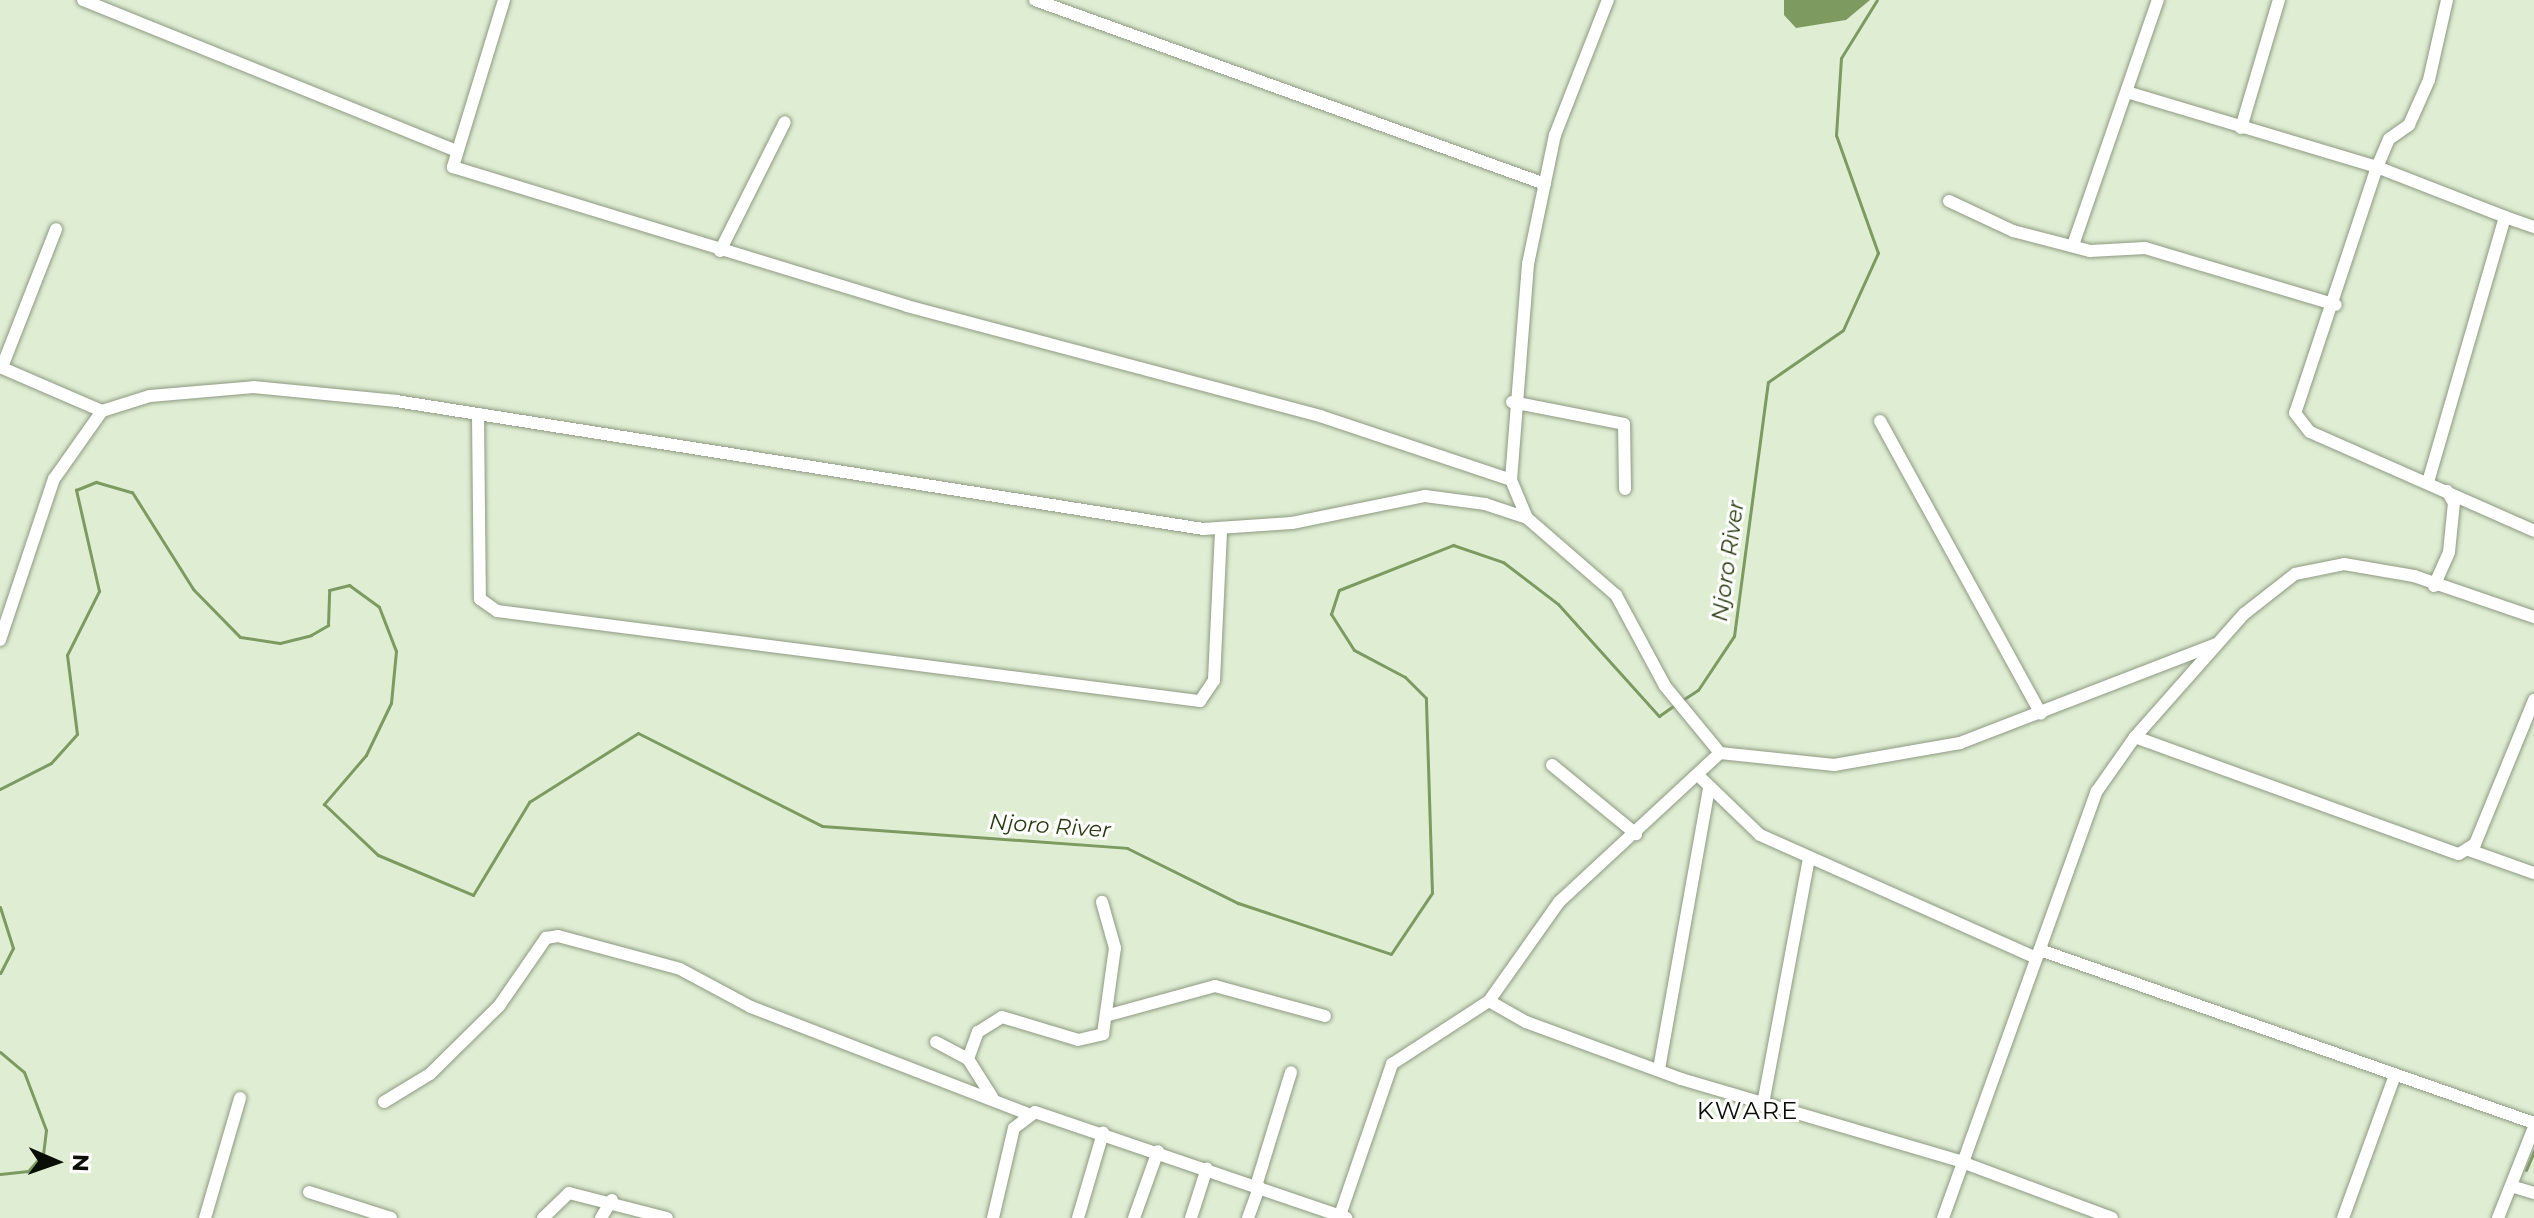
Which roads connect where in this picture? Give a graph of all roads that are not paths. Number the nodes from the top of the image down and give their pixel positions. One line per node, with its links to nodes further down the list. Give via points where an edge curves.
1 (83, 0): 11 (street)
2 (504, 0): 11 (street)
3 (1035, 0): 13 (street)
4 (1608, 0): 13 (street, via 1555,135)
5 (2158, 0): 8 (street)
6 (2279, 0): 10 (street)
7 (2447, 0): 12 (street, via 2420,102)
8 (2130, 93): 10 (street); 18 (street)
9 (785, 122): 19 (street)
10 (2241, 128): 12 (street)
11 (455, 150): 19 (street, via 453,167)
12 (2377, 167): 15 (street); 20 (street)
13 (1545, 184): 22 (street)
14 (1949, 201): 18 (street, via 2013,231)
15 (2505, 217): 16 (street); 26 (street)
16 (2534, 227)
17 (56, 229): 21 (street)
18 (2073, 245): 20 (street, via 2145,248)
19 (720, 251): 27 (street, via 1320,416)
20 (2336, 305): 26 (street, via 2297,421)
21 (1, 367): 23 (street)
22 (1512, 402): 27 (street); 28 (street, via 1624,424)
23 (102, 411): 24 (street, via 150,396 254,387); 35 (street, via 54,479)
24 (478, 416): 31 (street); 31 (street, via 480,599 497,611 668,627 1186,703 1200,701 1214,680)
25 (1880, 421): 38 (street)
26 (2429, 479): 29 (street)
27 (1511, 480): 30 (street)
28 (1625, 489)
29 (2444, 490): 32 (street); 33 (street, via 2453,499 2453,520)
30 (1527, 518): 31 (street, via 1425,496 1292,523); 40 (street, via 1616,595 1665,686 1702,738)
31 (1221, 529)
32 (2534, 531)
33 (2434, 586): 34 (street); 36 (street, via 2355,565 2306,571 2264,595)
34 (2534, 617)
35 (0, 640)
36 (2216, 644): 38 (street); 39 (street)
37 (2534, 700): 45 (street)
38 (2041, 714): 40 (street, via 1960,743 1834,765)
39 (2135, 737): 45 (street, via 2452,854); 49 (street, via 2097,791)
40 (1720, 753): 42 (street)
41 (1552, 765): 44 (street)
42 (1701, 778): 43 (street); 44 (street)
43 (1709, 789): 46 (street, via 1760,835); 55 (street)
44 (1636, 834): 50 (street, via 1559,902)
45 (2469, 850): 47 (street)
46 (1809, 858): 49 (street); 61 (street)
47 (2534, 873)
48 (1102, 902): 51 (street, via 1114,931)
49 (2038, 954): 57 (street); 66 (street)
50 (1489, 1001): 55 (street, via 1526,1022); 75 (street, via 1392,1064)
51 (1109, 1015): 52 (street, via 1215,986); 54 (street, via 1103,1034 1078,1040 996,1018 978,1032)
52 (1325, 1016)
53 (936, 1042): 54 (street)
54 (968, 1059): 58 (street)
55 (1659, 1069): 61 (street)
56 (1291, 1072): 68 (street)
57 (2395, 1075): 63 (street); 87 (street)
58 (992, 1097): 60 (street, via 751,1007 680,969 558,936 546,938 499,1006 430,1074); 62 (street)
59 (240, 1098): 76 (street)
60 (384, 1102)
61 (1763, 1104): 66 (street)
62 (1028, 1114): 64 (street); 80 (street, via 1014,1128)
63 (2534, 1125): 69 (street)
64 (1103, 1133): 65 (street); 81 (street)
65 (1158, 1151): 67 (street); 82 (street)
66 (1959, 1161): 85 (street); 86 (street)
67 (1207, 1168): 68 (street); 83 (street)
68 (1257, 1186): 75 (street); 84 (street)
69 (2511, 1186): 71 (street); 88 (street)
70 (309, 1192): 73 (street)
71 (2534, 1193)
72 (612, 1200): 74 (street); 78 (street, via 569,1193 555,1198); 79 (street)
73 (376, 1215): 77 (street)
74 (659, 1217)
75 (1342, 1217)
76 (205, 1218)
77 (391, 1218)
78 (543, 1218)
79 (601, 1218)
80 (993, 1218)
81 (1078, 1218)
82 (1134, 1218)
83 (1191, 1218)
84 (1248, 1218)
85 (1943, 1218)
86 (2112, 1218)
87 (2343, 1218)
88 (2498, 1218)

